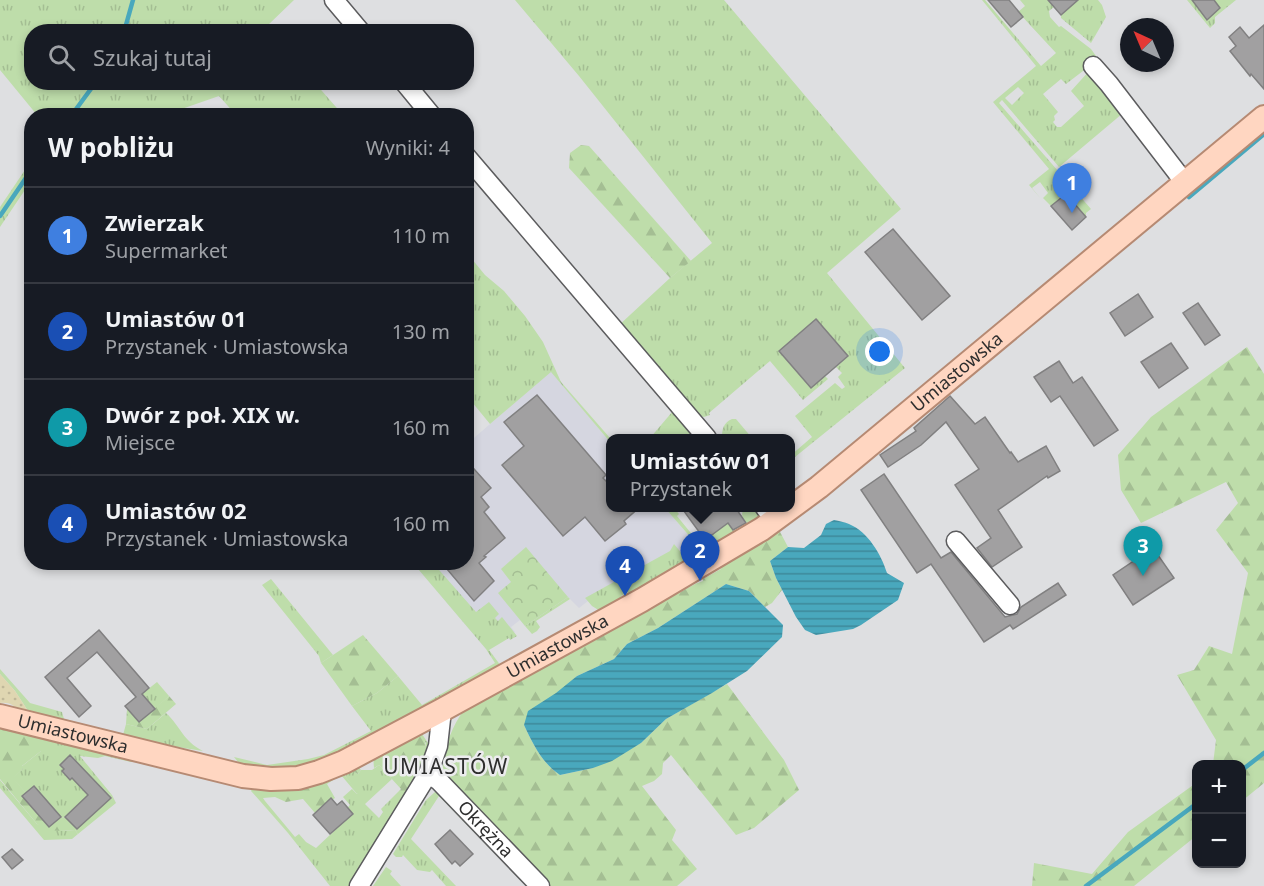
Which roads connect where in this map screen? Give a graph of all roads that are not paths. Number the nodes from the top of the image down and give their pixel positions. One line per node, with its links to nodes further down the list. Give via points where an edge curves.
1 (334, 0): 2 (street)
2 (354, 24)
3 (1093, 66): 8 (street)
4 (411, 90): 5 (street)
5 (425, 108)
6 (1264, 117): 8 (main road, Umiastowska)
7 (474, 165): 9 (street)
8 (1185, 183): 10 (main road, Umiastowska, via 819,487)
9 (704, 434)
10 (795, 500)
11 (770, 513): 14 (main road, Umiastowska, via 762,529)
12 (956, 542): 13 (street)
13 (1010, 605)
14 (442, 710): 15 (main road, Umiastowska, via 344,762 298,778 271,779 243,776); 16 (street, via 438,746)
15 (0, 716)
16 (428, 774): 17 (street); 18 (street, Okrężna)
17 (359, 886)
18 (540, 886)

